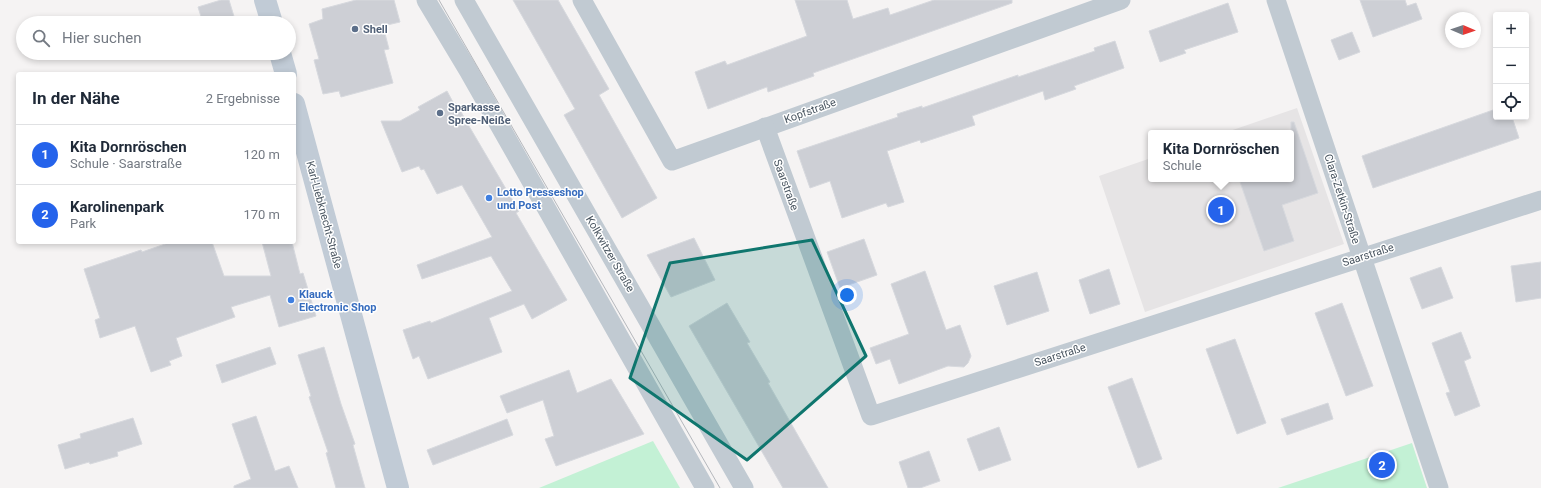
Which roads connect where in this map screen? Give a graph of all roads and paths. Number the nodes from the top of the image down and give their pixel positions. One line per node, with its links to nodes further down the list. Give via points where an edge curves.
1 (265, 0): 7 (main road)
2 (426, 0): 15 (street)
3 (464, 0): 16 (street, Kolkwitzer Straße)
4 (582, 0): 11 (street, Kopfstraße, via 672,161)
5 (1121, 0): 11 (street, Kopfstraße)
6 (1276, 0): 13 (street, Clara-Zetkin-Straße)
7 (270, 16)
8 (282, 60): 9 (main road)
9 (285, 72)
10 (296, 111): 14 (main road, Karl-Liebknecht-Straße)
11 (765, 127): 13 (street, Saarstraße, via 872,416)
12 (1541, 200): 13 (street, Saarstraße)
13 (1361, 257): 17 (street, Clara-Zetkin-Straße)
14 (398, 488)
15 (705, 488)
16 (744, 488)
17 (1439, 488)

